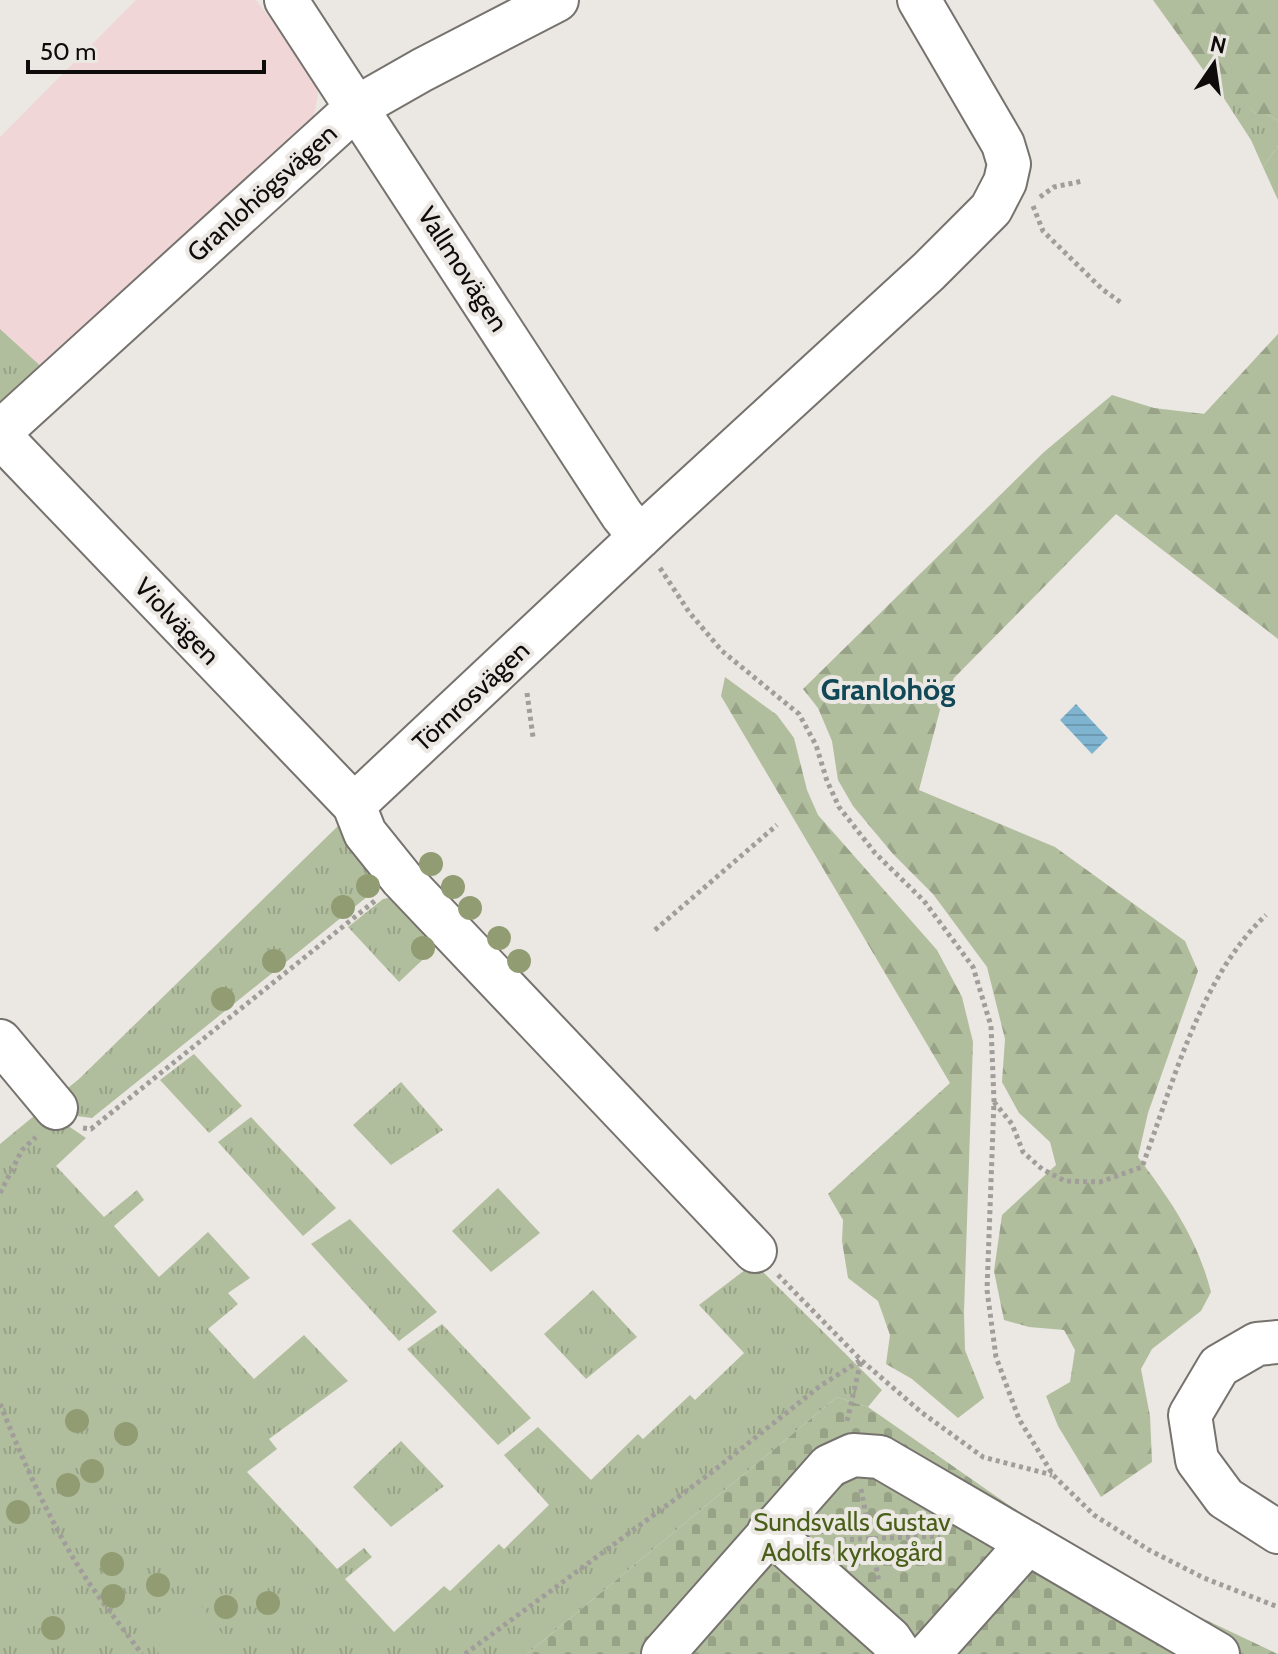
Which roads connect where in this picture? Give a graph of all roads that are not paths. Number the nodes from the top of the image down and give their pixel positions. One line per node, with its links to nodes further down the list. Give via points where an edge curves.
1 (286, 0): 4 (street, Vallmovägen)
2 (557, 0): 4 (street, Granlohögsvägen)
3 (919, 0): 6 (street, Törnrosvägen, via 1003,144 1009,164 991,209)
4 (357, 107): 5 (street, Granlohögsvägen); 6 (street, Vallmovägen)
5 (0, 434): 7 (street, Violvägen)
6 (640, 537): 7 (street, Törnrosvägen)
7 (354, 805): 10 (street, via 365,833 402,879)
8 (0, 1041): 9 (street)
9 (56, 1108)
10 (755, 1251)
11 (1278, 1342): 12 (street, via 1257,1344 1219,1366 1190,1415 1197,1460 1225,1498)
12 (1278, 1532)
13 (775, 1537): 14 (street, via 829,1466 853,1455 880,1457); 15 (street); 16 (street)
14 (1028, 1543): 17 (street); 18 (street)
15 (895, 1646)
16 (663, 1654)
17 (929, 1654)
18 (1218, 1654)

